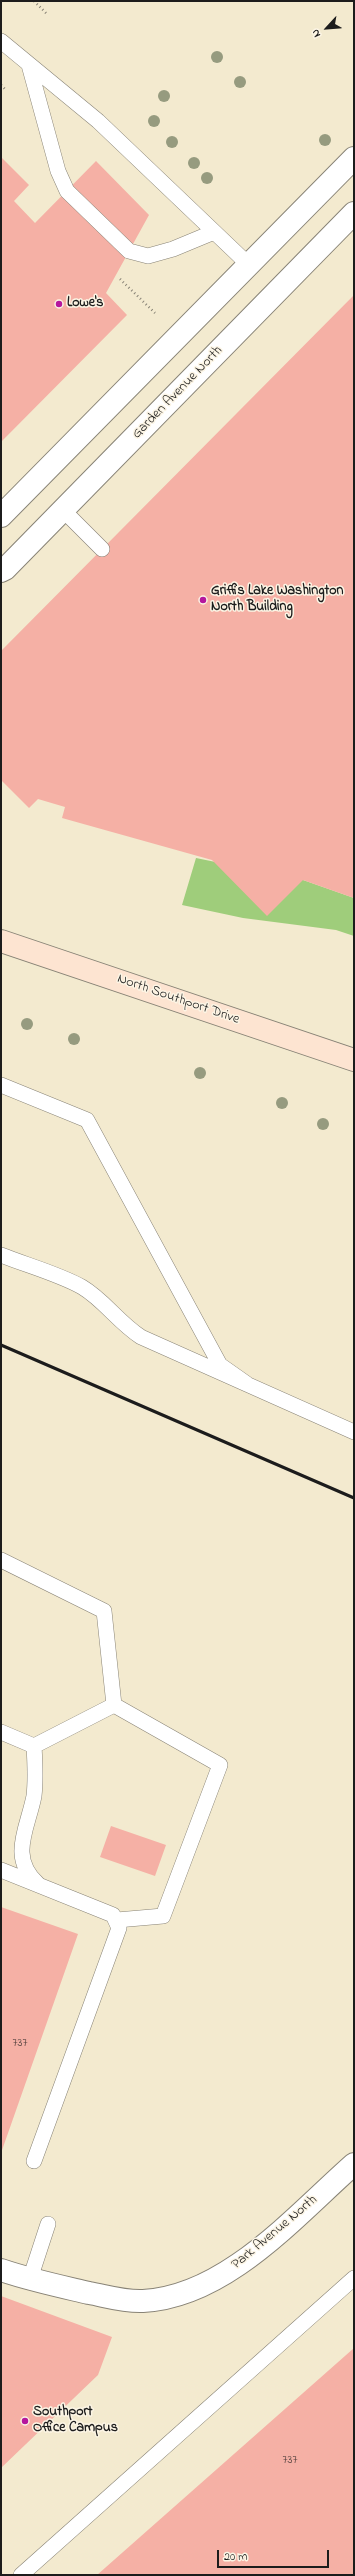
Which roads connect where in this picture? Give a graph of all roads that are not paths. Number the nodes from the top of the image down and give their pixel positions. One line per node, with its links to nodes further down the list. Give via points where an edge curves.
1 (1, 41): 2 (lane)
2 (29, 65): 5 (lane, via 98,121); 5 (lane, via 58,171 67,191 128,251 148,256)
3 (354, 158): 6 (street)
4 (354, 213): 7 (street, Garden Avenue North)
5 (214, 232): 6 (lane)
6 (249, 265): 8 (street)
7 (63, 510): 9 (lane); 10 (street, Garden Avenue North)
8 (1, 516)
9 (102, 549)
10 (1, 571)
11 (1, 941): 12 (main road, North Southport Drive)
12 (354, 1060)
13 (1, 1085): 15 (lane, via 87,1120 220,1365)
14 (1, 1256): 15 (lane, via 81,1286 141,1337)
15 (247, 1384): 16 (lane)
16 (354, 1432)
17 (1, 1560): 18 (lane, via 104,1611)
18 (114, 1706): 20 (lane); 23 (lane, via 220,1765 163,1916)
19 (1, 1732): 20 (lane)
20 (34, 1746): 22 (lane, via 34,1795 20,1849 24,1866)
21 (1, 1870): 22 (lane)
22 (40, 1885): 23 (lane, via 113,1914)
23 (117, 1920): 24 (lane, via 119,1928)
24 (34, 2161)
25 (354, 2164): 29 (street, Park Avenue North, via 248,2258 227,2273 180,2294 143,2301 123,2300)
26 (48, 2224): 29 (lane)
27 (1, 2270): 29 (street, Park Avenue North)
28 (354, 2278): 30 (lane)
29 (30, 2279)
30 (21, 2575)

